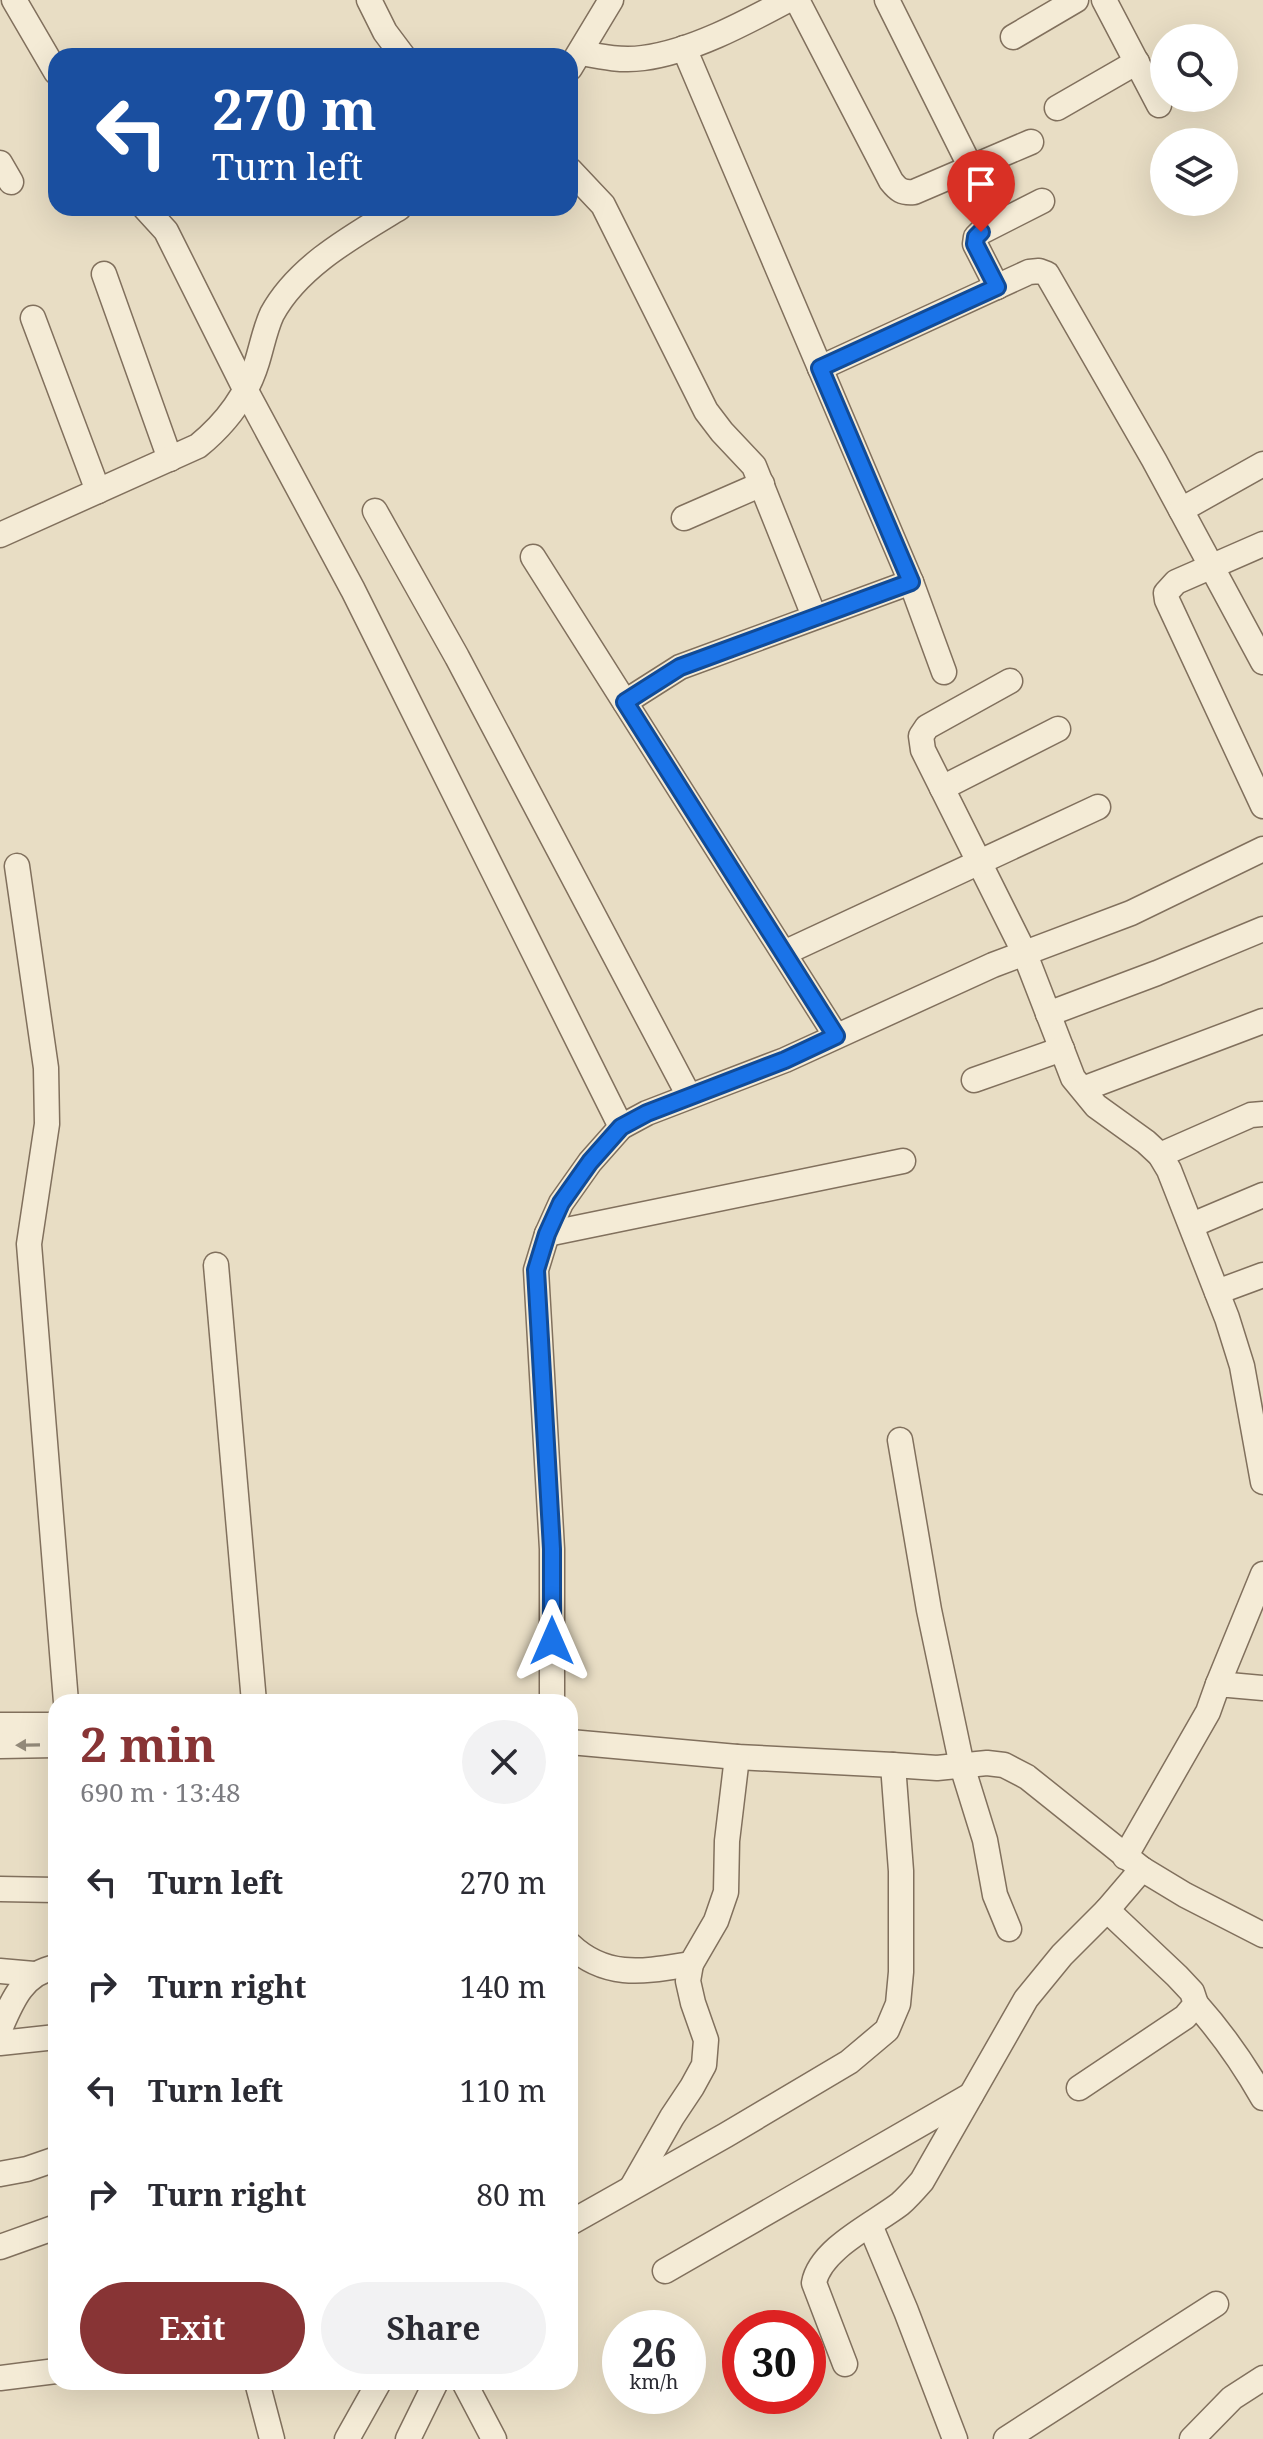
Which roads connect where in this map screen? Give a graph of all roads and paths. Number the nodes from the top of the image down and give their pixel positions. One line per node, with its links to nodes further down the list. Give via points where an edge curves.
1 (14, 0): 13 (street)
2 (369, 0): 10 (street)
3 (611, 0): 12 (street)
4 (788, 0): 11 (street)
5 (797, 0): 19 (street, via 897,190 914,192)
6 (887, 0): 19 (street)
7 (1076, 0): 9 (street)
8 (1107, 1): 15 (street)
9 (1013, 37)
10 (397, 48)
11 (684, 48): 14 (street, via 644,58); 27 (street)
12 (578, 57)
13 (48, 58)
14 (578, 60)
15 (1137, 62): 16 (street); 17 (street)
16 (1150, 87)
17 (1057, 108)
18 (1031, 142): 19 (street)
19 (971, 168)
20 (578, 178): 31 (street, via 603,205 706,411 754,466)
21 (1042, 201): 25 (street, via 976,237)
22 (152, 216): 28 (street, via 166,231)
23 (386, 216): 28 (street, via 346,241 285,294 271,317)
24 (104, 274): 29 (street)
25 (997, 287): 27 (street); 33 (street, via 1029,272 1047,274)
26 (33, 318): 32 (street)
27 (820, 368): 40 (street)
28 (246, 391): 29 (street, via 214,433); 64 (street, via 353,590)
29 (170, 459): 32 (street)
30 (1263, 464): 33 (street)
31 (762, 484): 35 (street); 41 (street)
32 (98, 491): 36 (street)
33 (1181, 510): 39 (street)
34 (375, 511): 62 (street)
35 (684, 518)
36 (0, 535)
37 (1263, 544): 39 (street)
38 (533, 557): 45 (street)
39 (1211, 565): 42 (street); 48 (street, via 1169,587 1167,600)
40 (911, 582): 41 (street); 43 (street)
41 (814, 616): 45 (street, via 680,667)
42 (1263, 662)
43 (944, 672)
44 (1010, 681): 47 (street, via 927,727 921,736)
45 (625, 702): 54 (street)
46 (1058, 729): 47 (street)
47 (942, 788): 51 (street)
48 (1263, 806)
49 (1098, 807): 51 (street)
50 (1263, 849): 55 (street, via 1131,913)
51 (979, 863): 54 (street); 55 (street)
52 (17, 866): 79 (street, via 46,1068 47,1124 29,1244)
53 (1263, 929): 56 (street)
54 (784, 953): 58 (street)
55 (1025, 954): 56 (street); 58 (street)
56 (1048, 1014): 59 (street)
57 (1263, 1021): 61 (street)
58 (832, 1038): 62 (street)
59 (1062, 1049): 60 (street); 61 (street)
60 (974, 1080)
61 (1083, 1089): 65 (street, via 1096,1106)
62 (689, 1096): 64 (street)
63 (1263, 1114): 65 (street)
64 (621, 1127): 69 (street, via 561,1203)
65 (1160, 1155): 68 (street)
66 (903, 1161): 69 (street)
67 (1263, 1195): 68 (street)
68 (1192, 1225): 72 (street)
69 (547, 1234): 81 (street, via 536,1270 552,1549)
70 (216, 1265): 80 (street)
71 (1263, 1275): 72 (street)
72 (1217, 1292): 74 (street, via 1242,1366)
73 (900, 1440): 89 (street)
74 (1263, 1482)
75 (1263, 1574): 76 (street)
76 (1255, 1613): 77 (street)
77 (1218, 1684): 78 (street); 90 (street)
78 (1263, 1688)
79 (65, 1694)
80 (253, 1694)
81 (552, 1694)
82 (0, 1725): 83 (street)
83 (48, 1725)
84 (578, 1743): 87 (street)
85 (48, 1745): 86 (street, one-way to 86)
86 (0, 1746)
87 (737, 1757): 88 (street); 97 (street, via 726,1892)
88 (893, 1765): 89 (street); 109 (street, via 901,1972 898,2004 887,2030 849,2062)
89 (962, 1766): 90 (street, via 1004,1765 1027,1777); 94 (street, via 995,1895)
90 (1134, 1863): 93 (street); 95 (street)
91 (0, 1889): 92 (street)
92 (48, 1890)
93 (1107, 1910): 100 (street, via 1177,1976); 105 (street, via 1026,1999)
94 (1009, 1929)
95 (1263, 1935)
96 (578, 1951): 97 (street, via 592,1961 633,1972)
97 (691, 1964): 109 (street, via 688,1981 706,2040 704,2065)
98 (45, 1970): 99 (street); 101 (street, via 12,2001)
99 (0, 1971)
100 (1196, 2004): 104 (street, via 1185,2017); 106 (street, via 1240,2058)
101 (0, 2029)
102 (48, 2038): 103 (street)
103 (0, 2043)
104 (1079, 2088)
105 (973, 2093): 111 (street, via 922,2181); 114 (street)
106 (1263, 2098)
107 (48, 2162): 108 (street)
108 (0, 2174)
109 (631, 2188): 110 (street)
110 (578, 2218)
111 (870, 2225): 116 (street, via 827,2258 814,2283); 128 (street)
112 (48, 2230): 113 (street)
113 (0, 2247)
114 (665, 2271)
115 (1216, 2304): 129 (street)
116 (845, 2364)
117 (48, 2372): 118 (street)
118 (0, 2378)
119 (1263, 2378): 130 (street, via 1232,2398)
120 (259, 2390): 124 (street)
121 (375, 2390): 125 (street)
122 (432, 2390): 126 (street)
123 (468, 2390): 127 (street)
124 (272, 2439)
125 (347, 2439)
126 (408, 2439)
127 (494, 2439)
128 (955, 2439)
129 (1006, 2439)
130 (1192, 2439)

